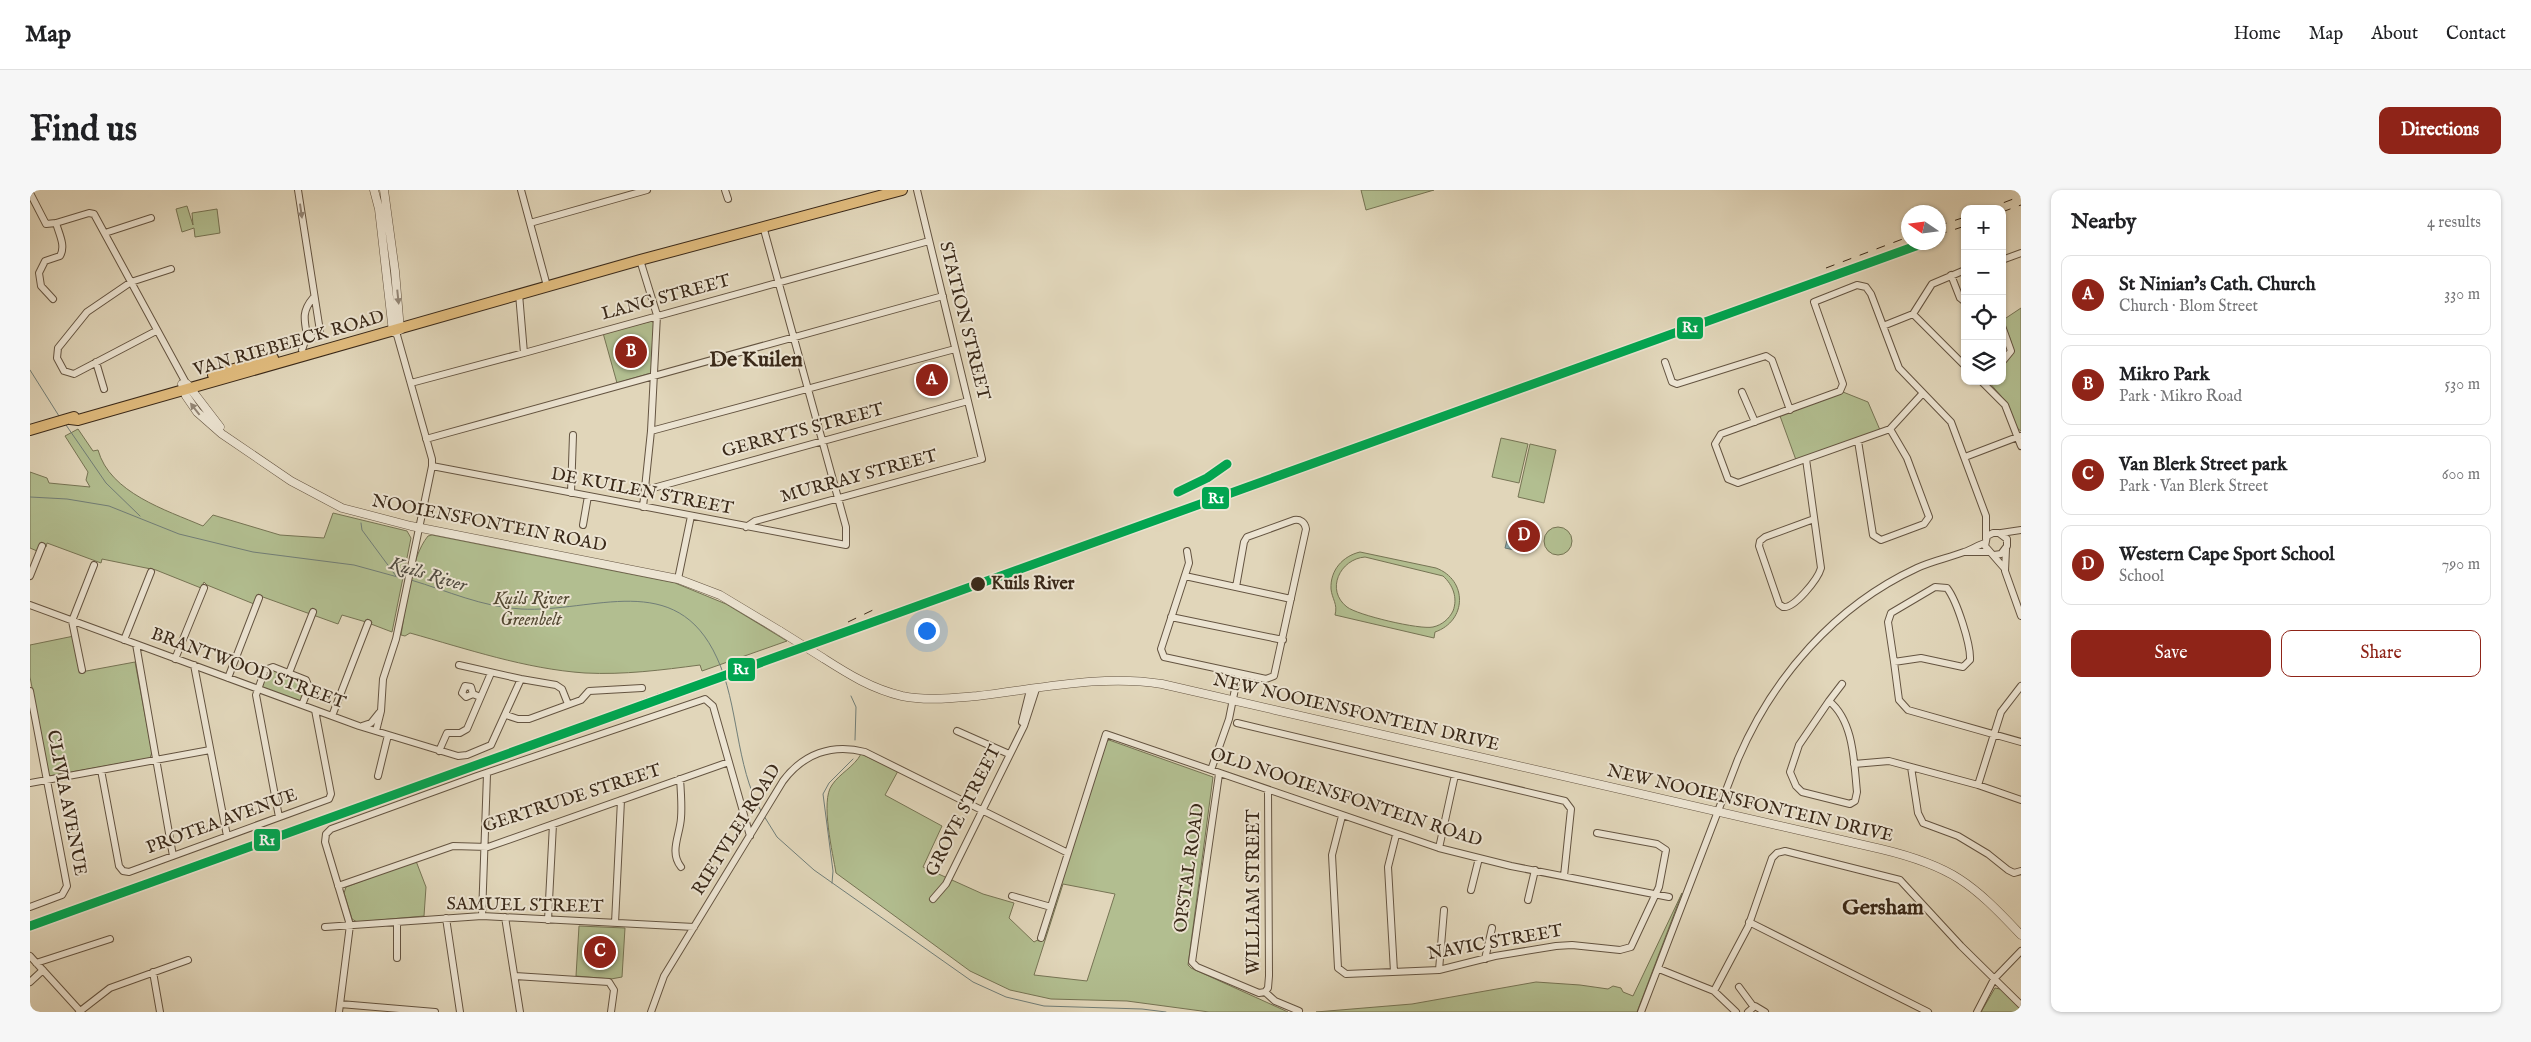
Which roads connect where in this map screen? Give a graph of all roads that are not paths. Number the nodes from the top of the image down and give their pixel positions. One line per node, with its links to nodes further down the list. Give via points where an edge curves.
1 (298, 190): 30 (street, one-way to 30)
2 (374, 190): 36 (street)
3 (384, 190): 36 (street, one-way to 36)
4 (521, 190): 14 (street)
5 (648, 190): 14 (street)
6 (725, 190): 11 (street)
7 (878, 190): 12 (main road, VAN RIEBEECK ROAD, via 833,204)
8 (902, 190): 12 (main road, VAN RIEBEECK ROAD)
9 (916, 190): 18 (street, STATION STREET)
10 (31, 197): 15 (street, via 44,223)
11 (728, 199)
12 (827, 209): 16 (main road, VAN RIEBEECK ROAD)
13 (151, 218): 17 (street)
14 (530, 223): 27 (street)
15 (56, 224): 17 (street, via 92,213); 31 (street, via 62,252 60,256 46,261 39,273 43,289)
16 (763, 226): 21 (main road, VAN RIEBEECK ROAD); 26 (street)
17 (105, 232): 25 (street)
18 (929, 241): 26 (street, LANG STREET); 29 (street, STATION STREET)
19 (2021, 253): 20 (street)
20 (2006, 259)
21 (640, 260): 27 (main road, VAN RIEBEECK ROAD); 34 (street)
22 (171, 269): 25 (street)
23 (1961, 271): 24 (street)
24 (1951, 274): 32 (street); 33 (street, via 1932,284)
25 (131, 282): 37 (street); 45 (street, via 86,312 56,353 64,372 69,374)
26 (779, 283): 34 (street, LANG STREET); 39 (street)
27 (547, 286): 28 (main road, VAN RIEBEECK ROAD)
28 (517, 295): 36 (main road, VAN RIEBEECK ROAD, via 476,302); 43 (street)
29 (942, 296): 39 (street); 41 (street, STATION STREET)
30 (314, 298): 38 (street, via 304,311); 38 (street, via 320,331 316,338)
31 (53, 299)
32 (1961, 299)
33 (1913, 314): 35 (street); 47 (street)
34 (657, 315): 43 (street, LANG STREET); 48 (street)
35 (1883, 326): 55 (street, via 1899,368); 57 (street, via 1870,292 1864,286 1857,285 1814,302 1843,384 1840,391)
36 (397, 329): 42 (main road, VAN RIEBEECK ROAD); 49 (street); 50 (main road, VAN RIEBEECK ROAD)
37 (156, 331): 45 (street); 50 (street)
38 (307, 335): 42 (street)
39 (794, 337): 48 (street); 53 (street)
40 (2006, 337): 44 (street, via 2011,351)
41 (955, 349): 53 (street); 56 (street, STATION STREET)
42 (302, 350): 50 (main road, VAN RIEBEECK ROAD)
43 (524, 354): 49 (street, LANG STREET)
44 (2006, 357)
45 (96, 362): 52 (street)
46 (1665, 362): 57 (street, via 1672,382 1677,384 1766,356 1772,360)
47 (1961, 362)
48 (654, 376): 61 (street); 64 (street)
49 (411, 382): 64 (street)
50 (185, 385): 60 (main road, VAN RIEBEECK ROAD, via 78,420 70,419); 81 (street, NOOIENSFONTEIN ROAD, via 197,412 210,424 299,485 342,508)
51 (1985, 385): 63 (street, via 2006,405)
52 (104, 389)
53 (808, 390): 61 (street); 66 (street)
54 (1742, 392): 58 (street)
55 (1923, 394): 59 (street); 68 (street, via 1951,422)
56 (968, 401): 66 (street, GERRYTS STREET); 69 (street, STATION STREET)
57 (1790, 410): 58 (street)
58 (1754, 422): 70 (street, via 1721,434 1716,441 1730,481 1738,483)
59 (1890, 429): 65 (street); 65 (street, via 1907,458 1928,519 1924,524 1882,540 1873,535)
60 (30, 430)
61 (651, 431): 72 (street)
62 (574, 436): 73 (street)
63 (2019, 437): 67 (street); 68 (street)
64 (426, 439): 71 (street)
65 (1858, 441): 70 (street)
66 (823, 442): 72 (street, GERRYTS STREET); 75 (street)
67 (2021, 446)
68 (1965, 457): 78 (street)
69 (982, 459): 75 (street, MURRAY STREET)
70 (1806, 459): 79 (street)
71 (432, 466): 73 (street, DE KUILEN STREET); 81 (street)
72 (646, 490): 76 (street)
73 (571, 493): 74 (street, DE KUILEN STREET)
74 (588, 496): 76 (street, DE KUILEN STREET); 80 (street)
75 (838, 498): 82 (street, MURRAY STREET, via 755,521); 82 (street, DE KUILEN STREET, via 848,536 846,545)
76 (643, 507): 77 (street, DE KUILEN STREET)
77 (691, 516): 82 (street, DE KUILEN STREET); 96 (street)
78 (1986, 516): 84 (street); 85 (street)
79 (1814, 520): 79 (street, via 1760,541 1779,604 1783,607 1794,604 1820,573)
80 (583, 525)
81 (419, 527): 96 (street, NOOIENSFONTEIN ROAD); 132 (street, via 394,649 383,679)
82 (746, 527)
83 (2020, 530): 84 (street); 87 (street)
84 (2000, 533): 85 (street, via 1993,533); 87 (street, via 2007,539)
85 (1985, 541): 89 (street); 90 (street)
86 (42, 546): 94 (street)
87 (2007, 547): 90 (street, via 2001,554); 92 (street)
88 (1187, 551): 95 (street, via 1189,562)
89 (1966, 552): 90 (street); 164 (street, via 1918,568 1873,593 1853,606 1809,646 1775,690 1750,732)
90 (1991, 553): 92 (street)
91 (94, 564): 105 (street)
92 (2005, 569): 103 (street)
93 (151, 572): 107 (street)
94 (30, 576)
95 (1185, 576): 97 (street); 104 (street)
96 (678, 579): 124 (street, NEW NOOIENSFONTEIN DRIVE, bridge, via 720,596 870,686 913,698 966,697)
97 (1236, 587): 100 (street); 100 (street, via 1247,537 1300,520 1306,529)
98 (204, 588): 110 (street)
99 (259, 598): 118 (street)
100 (1291, 599): 108 (street)
101 (30, 605): 105 (street, BRANTWOOD STREET)
102 (313, 612): 115 (street)
103 (2021, 616)
104 (1171, 617): 108 (street); 117 (street, via 1160,649 1164,657)
105 (72, 621): 107 (street, BRANTWOOD STREET); 114 (street)
106 (368, 623): 135 (street)
107 (124, 640): 109 (street, BRANTWOOD STREET)
108 (1283, 640): 117 (street, via 1272,677 1266,679)
109 (136, 644): 110 (street, BRANTWOOD STREET); 146 (street)
110 (175, 658): 112 (street, BRANTWOOD STREET)
111 (1894, 662): 111 (street, via 1888,622 1891,613 1935,587 1947,588 1970,648 1968,664 1958,667 1921,658); 140 (street, via 1899,700 1908,710)
112 (194, 665): 118 (street, BRANTWOOD STREET); 143 (street)
113 (459, 665): 116 (street)
114 (82, 670)
115 (289, 673): 123 (street, via 269,667); 131 (street, via 308,683)
116 (491, 673): 119 (street); 127 (street)
117 (1238, 674): 128 (street)
118 (228, 678): 123 (street, BRANTWOOD STREET)
119 (521, 680): 130 (street, via 559,686); 134 (street)
120 (1842, 684): 129 (street)
121 (2021, 686): 140 (street, via 2001,712)
122 (642, 688): 130 (street, via 589,691 584,699)
123 (257, 689): 131 (street, BRANTWOOD STREET); 166 (street)
124 (1033, 689): 128 (street, NEW NOOIENSFONTEIN DRIVE, via 1104,680 1143,681); 145 (street, GROVE STREET)
125 (30, 691): 157 (street, CLIVIA AVENUE)
126 (473, 694): 127 (street)
127 (480, 698): 144 (street, via 467,729 460,733 447,733)
128 (1233, 700): 151 (street); 164 (street, NEW NOOIENSFONTEIN DRIVE)
129 (1829, 701): 148 (street, via 1837,707 1845,723); 148 (street, via 1799,745 1790,769 1794,783 1807,794 1850,804 1856,798)
130 (568, 704): 134 (street, via 528,719)
131 (302, 705): 133 (street, BRANTWOOD STREET)
132 (381, 705): 137 (street, via 374,721); 138 (street)
133 (316, 710): 135 (street, BRANTWOOD STREET); 166 (street, PROTEA AVENUE, via 330,797)
134 (506, 715): 144 (street, BRANTWOOD STREET, via 491,745 467,755)
135 (332, 716): 137 (street, BRANTWOOD STREET)
136 (1237, 723): 154 (street)
137 (358, 726): 138 (street, BRANTWOOD STREET)
138 (376, 732): 141 (street, BRANTWOOD STREET)
139 (957, 732): 145 (street)
140 (1993, 734): 142 (street); 159 (street)
141 (388, 735): 144 (street, BRANTWOOD STREET); 155 (street)
142 (2021, 742)
143 (210, 750): 146 (street); 170 (street)
144 (439, 751)
145 (1009, 754): 163 (street, GROVE STREET)
146 (156, 760): 150 (street); 175 (street)
147 (729, 762): 152 (street, via 713,706 702,699); 156 (street, GERTRUDE STREET); 171 (street)
148 (1854, 764): 149 (street, via 1885,760)
149 (1911, 767): 159 (street); 179 (street, via 1918,813 1923,823 1958,836 2014,873)
150 (101, 770): 157 (street); 175 (street, PROTEA AVENUE, via 119,866 123,871 129,872)
151 (1211, 770): 153 (street, OLD NOOIENSFONTEIN ROAD); 174 (street, OLD NOOIENSFONTEIN ROAD, via 1106,734)
152 (487, 774): 172 (street); 181 (street, via 329,830 325,842)
153 (1219, 774): 160 (street, OLD NOOIENSFONTEIN ROAD); 221 (street, OPSTAL ROAD, via 1192,960 1195,965 1259,993)
154 (1455, 774): 173 (street); 180 (street, via 1568,802)
155 (378, 776)
156 (680, 779): 161 (street, GERTRUDE STREET); 177 (street, via 681,818 675,853)
157 (47, 780): 158 (street); 188 (street, CLIVIA AVENUE, via 67,886 65,892)
158 (30, 783)
159 (1978, 785): 162 (street)
160 (1268, 791): 165 (street, OLD NOOIENSFONTEIN ROAD); 221 (street, WILLIAM STREET, via 1269,976)
161 (622, 800): 167 (street, GERTRUDE STREET); 197 (street)
162 (2021, 800)
163 (982, 810): 171 (street, RIETVLEI ROAD, via 873,755 846,748 824,751 801,762 790,772); 174 (street, RIETVLEI ROAD); 186 (street, GROVE STREET, via 946,884)
164 (1718, 813): 202 (street, NEW NOOIENSFONTEIN DRIVE, via 1881,849 1937,866 1954,874 1983,896); 211 (street)
165 (1342, 816): 169 (street, OLD NOOIENSFONTEIN ROAD); 215 (street, NAVIC STREET, via 1332,855 1338,968 1346,974)
166 (279, 817): 170 (street, PROTEA AVENUE)
167 (553, 824): 172 (street, GERTRUDE STREET); 194 (street)
168 (1597, 833): 183 (street, via 1628,837 1664,848)
169 (1396, 835): 173 (street, OLD NOOIENSFONTEIN ROAD); 215 (street, via 1388,867)
170 (227, 836): 175 (street, PROTEA AVENUE)
171 (750, 836): 199 (street, RIETVLEI ROAD)
172 (485, 846): 181 (street, GERTRUDE STREET, via 453,846); 191 (street)
173 (1438, 848): 176 (street, OLD NOOIENSFONTEIN ROAD)
174 (1068, 853): 189 (street)
175 (173, 856)
176 (1478, 858): 178 (street, OLD NOOIENSFONTEIN ROAD); 182 (street)
177 (682, 867)
178 (1536, 870): 180 (street, OLD NOOIENSFONTEIN ROAD); 187 (street)
179 (2021, 871)
180 (1564, 876): 183 (street, OLD NOOIENSFONTEIN ROAD)
181 (338, 886): 198 (street)
182 (1471, 890)
183 (1656, 894): 185 (street, OLD NOOIENSFONTEIN ROAD); 208 (street, NAVIC STREET, via 1633,943 1626,949 1565,945)
184 (1012, 896): 189 (street)
185 (1669, 897)
186 (933, 899)
187 (1528, 900)
188 (30, 906)
189 (1050, 907): 203 (street)
190 (1444, 910): 213 (street, via 1439,919)
191 (482, 916): 192 (street, SAMUEL STREET); 193 (street, SAMUEL STREET)
192 (505, 917): 194 (street, SAMUEL STREET); 216 (street)
193 (446, 918): 195 (street, SAMUEL STREET); 230 (street)
194 (548, 920): 197 (street, SAMUEL STREET)
195 (397, 922): 198 (street, SAMUEL STREET); 207 (street)
196 (1749, 922): 217 (street, via 1772,858 1785,851 1900,880); 220 (street); 238 (street)
197 (615, 923): 199 (street, SAMUEL STREET)
198 (350, 926): 200 (street, SAMUEL STREET); 222 (street)
199 (694, 927): 233 (street, RIETVLEI ROAD, via 662,980)
200 (325, 928)
201 (1492, 928): 208 (street)
202 (2021, 935)
203 (1041, 938)
204 (110, 939): 210 (street)
205 (2021, 951): 217 (street)
206 (30, 956): 210 (street)
207 (397, 958)
208 (1485, 959): 213 (street, NAVIC STREET)
209 (188, 960): 214 (street)
210 (36, 963): 212 (street)
211 (1659, 969): 220 (street); 234 (street)
212 (43, 970): 218 (street); 226 (street)
213 (1439, 970): 215 (street, NAVIC STREET)
214 (153, 972): 226 (street, via 102,992); 227 (street)
215 (1394, 972)
216 (515, 976): 231 (street); 232 (street, via 609,982 614,990)
217 (1994, 979): 223 (street); 239 (street)
218 (30, 982)
219 (1739, 987): 224 (street)
220 (1714, 991): 235 (street)
221 (1265, 992): 225 (street, via 1275,1001)
222 (340, 1004): 228 (street); 229 (street)
223 (2021, 1005)
224 (1753, 1006): 236 (street); 237 (street)
225 (1299, 1011)
226 (80, 1012)
227 (160, 1012)
228 (339, 1012)
229 (435, 1012)
230 (460, 1012)
231 (520, 1012)
232 (611, 1012)
233 (651, 1012)
234 (1641, 1012)
235 (1736, 1012)
236 (1748, 1012)
237 (1765, 1012)
238 (1928, 1012)
239 (1977, 1012)

